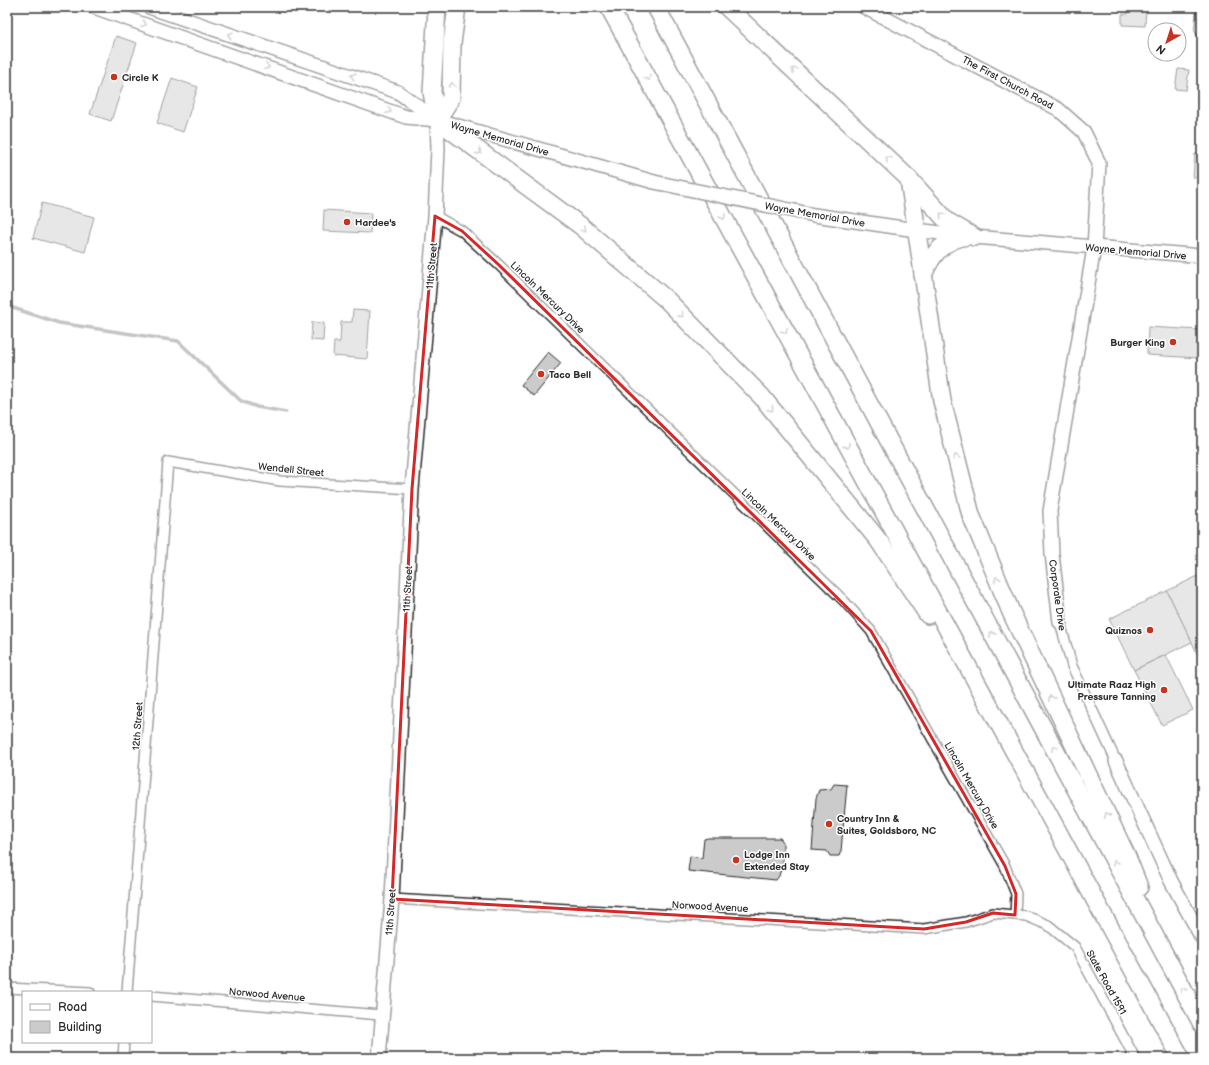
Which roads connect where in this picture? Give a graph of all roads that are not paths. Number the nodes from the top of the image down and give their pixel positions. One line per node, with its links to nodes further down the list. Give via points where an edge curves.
1 (94, 7): 13 (street, Wayne Memorial Drive, one-way to 13, via 406,117)
2 (149, 7): 13 (street, Wayne Memorial Drive, one-way to 2, via 398,92)
3 (437, 7): 13 (highway, via 432,92)
4 (457, 7): 13 (highway, one-way to 4, via 451,98 452,43)
5 (603, 7): 12 (highway)
6 (609, 7): 12 (highway)
7 (656, 7): 30 (highway, one-way to 7)
8 (728, 7): 14 (highway, one-way to 8)
9 (864, 7): 18 (street, The First Church Road, via 1058,108 1084,132 1099,163)
10 (1202, 7): 11 (street)
11 (1201, 31)
12 (637, 59): 24 (highway, one-way to 24)
13 (437, 120): 15 (street, 11th Street); 16 (street, Wayne Memorial Drive, bridge, via 654,182 814,215); 24 (highway, one-way to 24, via 587,231 668,301 762,397 879,541)
14 (909, 179): 16 (highway); 17 (highway, one-way to 14, via 947,221)
15 (435, 216): 22 (street, 11th Street); 27 (street, Lincoln Mercury Drive, via 462,231 499,265 844,601 871,631 1005,866 1016,894)
16 (916, 230): 17 (street, Wayne Memorial Drive); 20 (highway)
17 (970, 236): 18 (street, Wayne Memorial Drive); 20 (highway, via 955,238 938,248)
18 (1094, 248): 19 (street, Wayne Memorial Drive); 23 (street, Corporate Drive, via 1050,511)
19 (1202, 256)
20 (923, 275): 30 (highway, one-way to 20, via 1127,857 1011,612 971,515 942,401)
21 (168, 462): 22 (street, Wendell Street, via 280,481); 33 (street, 12th Street)
22 (412, 489): 26 (street, 11th Street)
23 (1060, 622): 25 (street, Corporate Drive, via 1072,666)
24 (995, 718): 41 (highway)
25 (1116, 761): 29 (street, Corporate Drive, via 1171,881)
26 (392, 899): 27 (street, Norwood Avenue, via 924,929 966,922 993,913); 35 (street, 11th Street)
27 (1015, 915): 28 (street, Norwood Avenue)
28 (1026, 916): 40 (street, State Road 1591, via 1048,925 1075,947)
29 (1202, 938)
30 (1171, 967): 36 (highway, one-way to 30)
31 (7, 988): 32 (street)
32 (69, 991)
33 (127, 991)
34 (152, 996): 35 (street, Norwood Avenue)
35 (382, 1015): 39 (street, 11th Street)
36 (1202, 1024)
37 (124, 1043): 38 (street)
38 (123, 1058)
39 (379, 1058)
40 (1136, 1058)
41 (1180, 1058)

